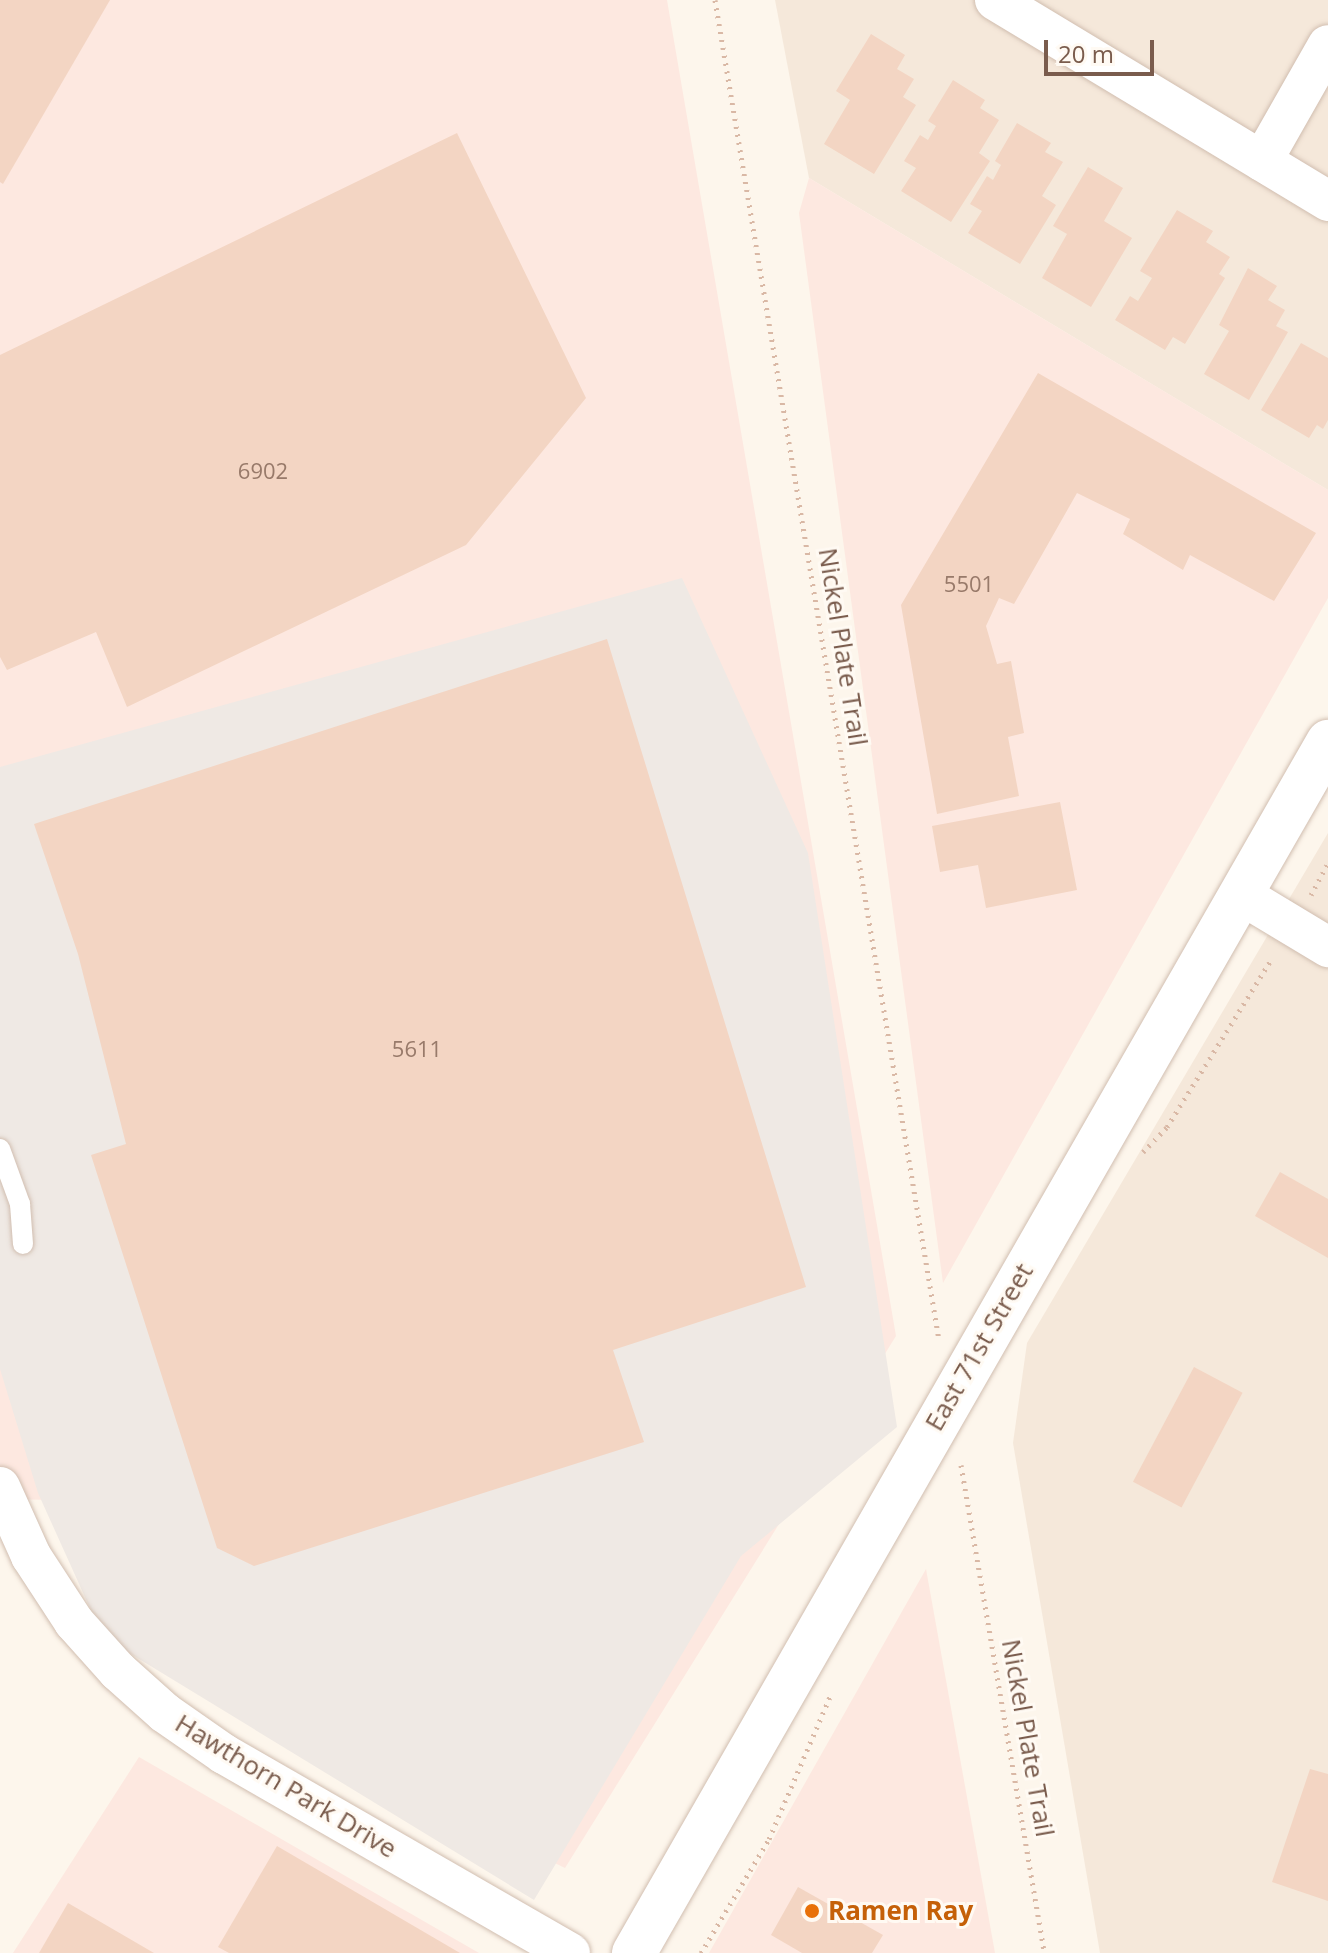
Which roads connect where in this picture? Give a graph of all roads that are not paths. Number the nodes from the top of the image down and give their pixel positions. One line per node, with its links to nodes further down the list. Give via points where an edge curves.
1 (995, 0): 3 (street)
2 (1328, 45): 3 (street)
3 (1262, 161): 4 (street)
4 (1328, 201)
5 (1328, 742): 6 (main road, East 71st Street)
6 (1240, 894): 7 (street); 12 (main road, East 71st Street)
7 (1328, 947)
8 (0, 1149): 9 (lane, via 20,1204)
9 (23, 1244)
10 (0, 1487): 11 (street, Hawthorn Park Drive, via 31,1556 74,1622 165,1713 224,1754)
11 (570, 1953)
12 (634, 1953)

